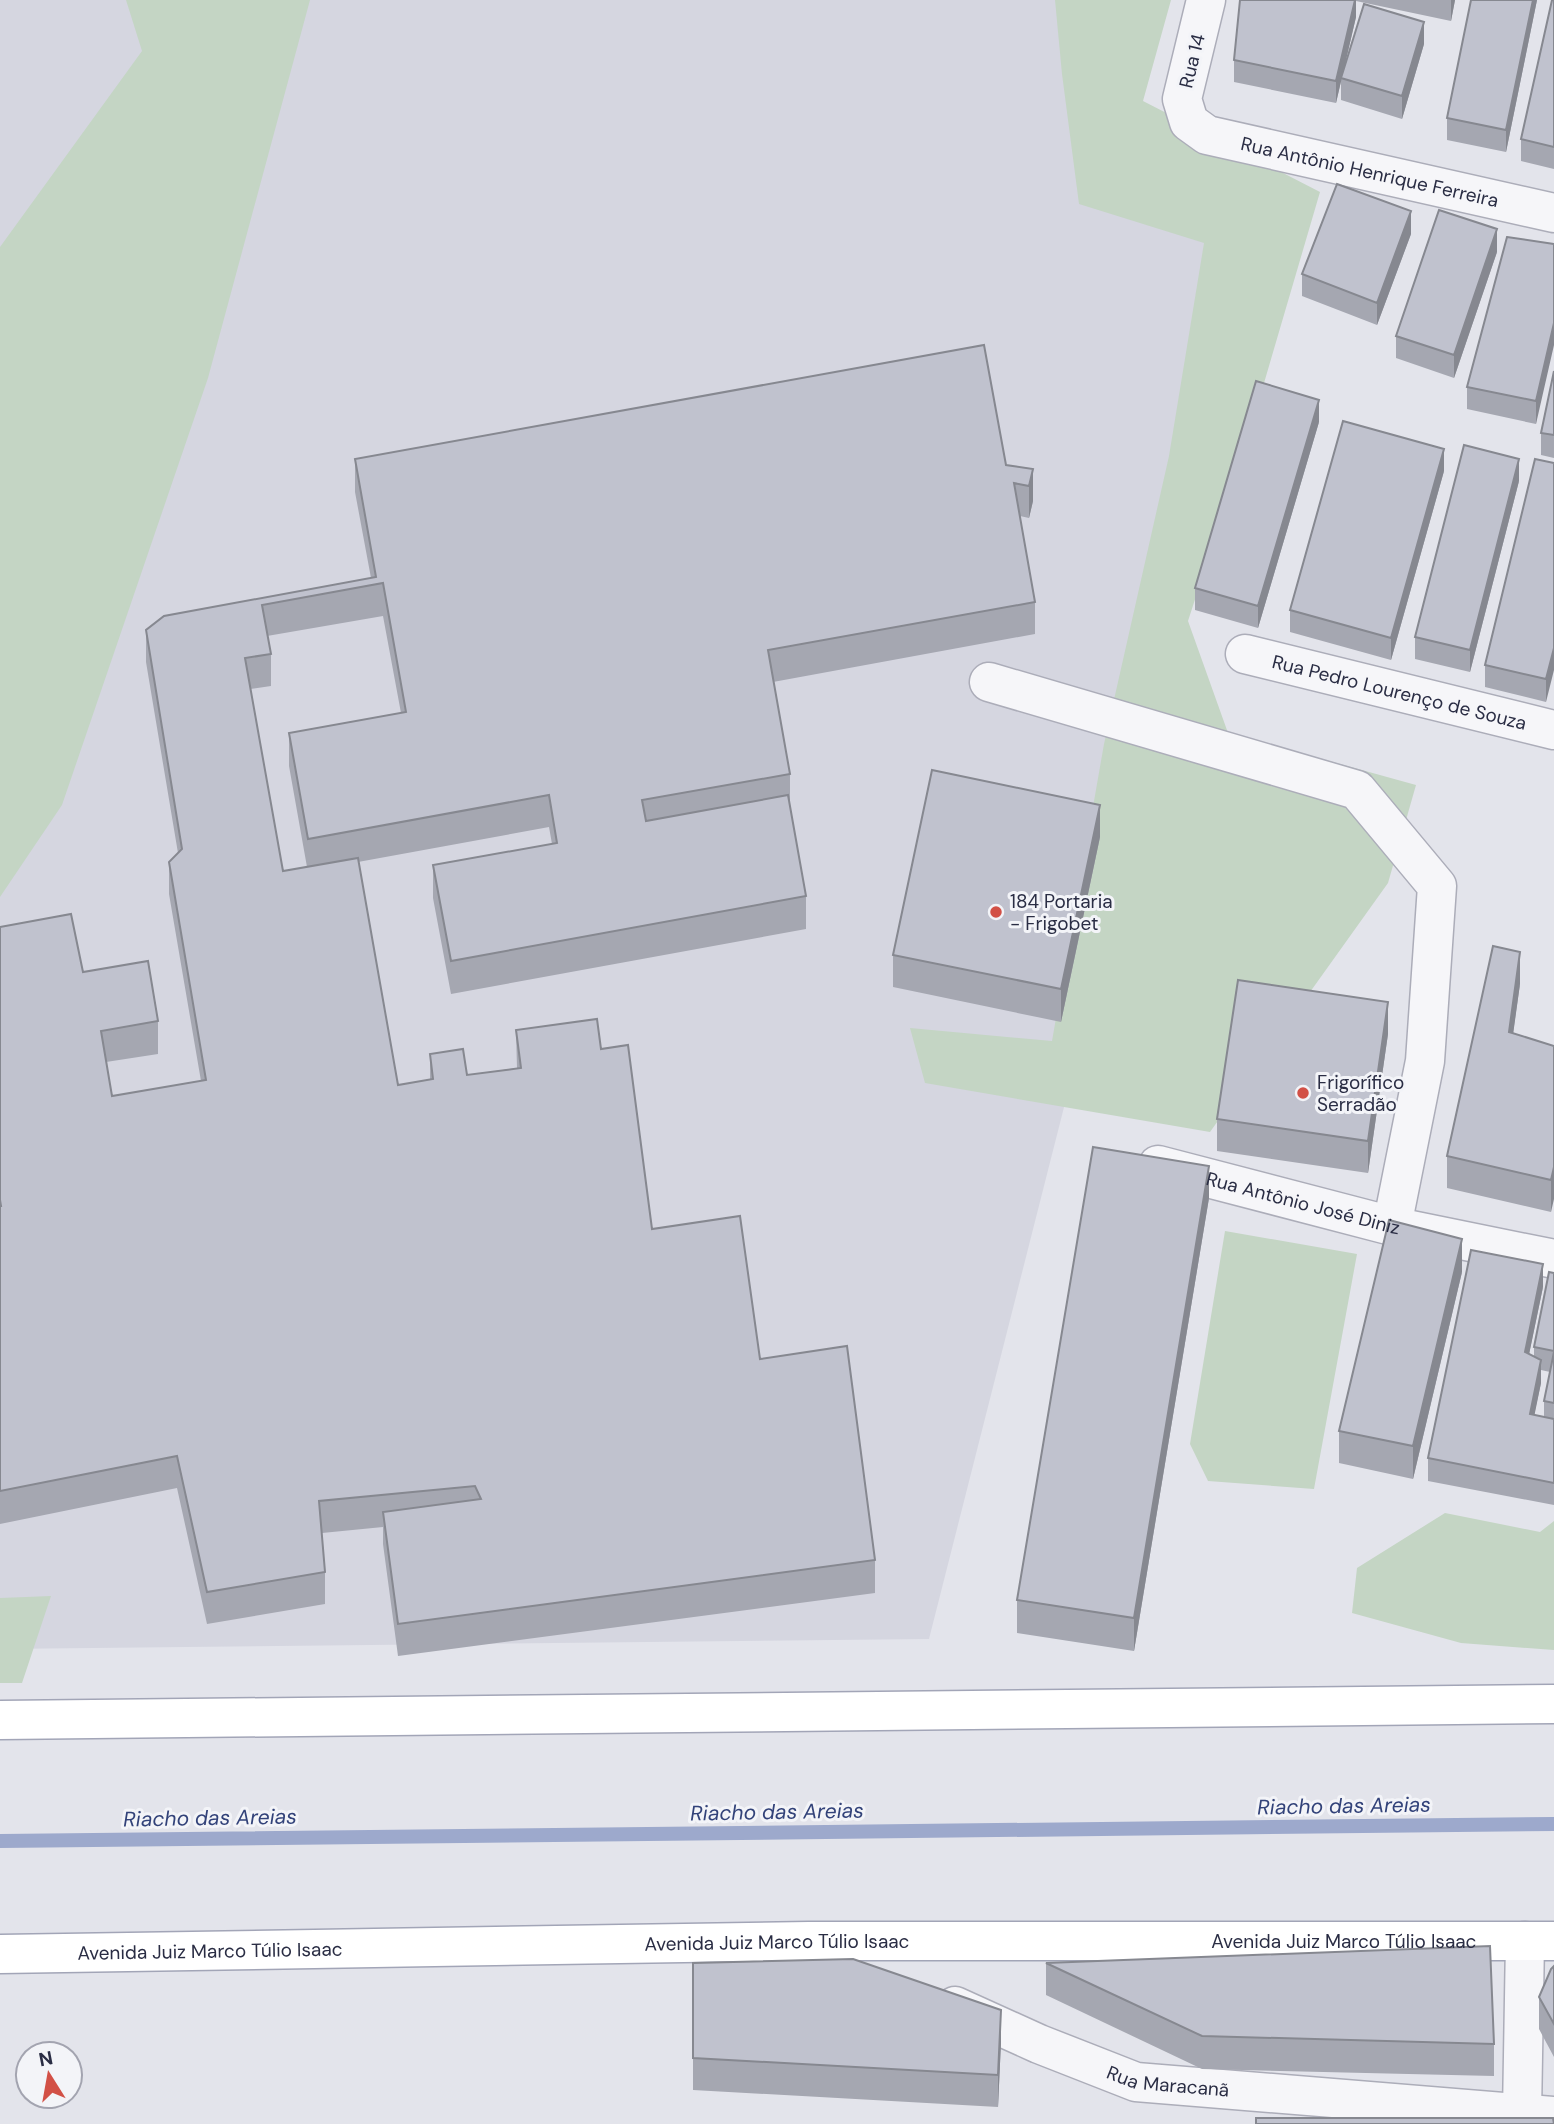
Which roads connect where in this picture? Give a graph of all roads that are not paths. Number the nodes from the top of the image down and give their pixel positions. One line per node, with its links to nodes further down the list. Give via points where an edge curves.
1 (1206, 0): 2 (street, Rua 14, via 1182,99)
2 (1189, 122): 3 (street, Rua Antônio Henrique Ferreira, via 1207,135)
3 (1554, 213)
4 (1245, 653): 6 (street, Rua Pedro Lourenço de Souza)
5 (989, 682): 8 (street, via 1357,790 1437,886 1425,1061)
6 (1554, 730)
7 (1137, 1159): 8 (street, Rua Antônio José Diniz)
8 (1392, 1226): 9 (street, Rua Antônio José Diniz)
9 (1554, 1259)
10 (1554, 1704): 11 (main road)
11 (0, 1720)
12 (809, 1941): 13 (main road, Avenida Juiz Marco Túlio Isaac); 14 (main road, Avenida Juiz Marco Túlio Isaac); 15 (street)
13 (1540, 1941): 17 (street)
14 (0, 1954)
15 (886, 1976)
16 (924, 1993): 17 (street, Rua Maracanã, via 1136,2082)
17 (1538, 2115)

